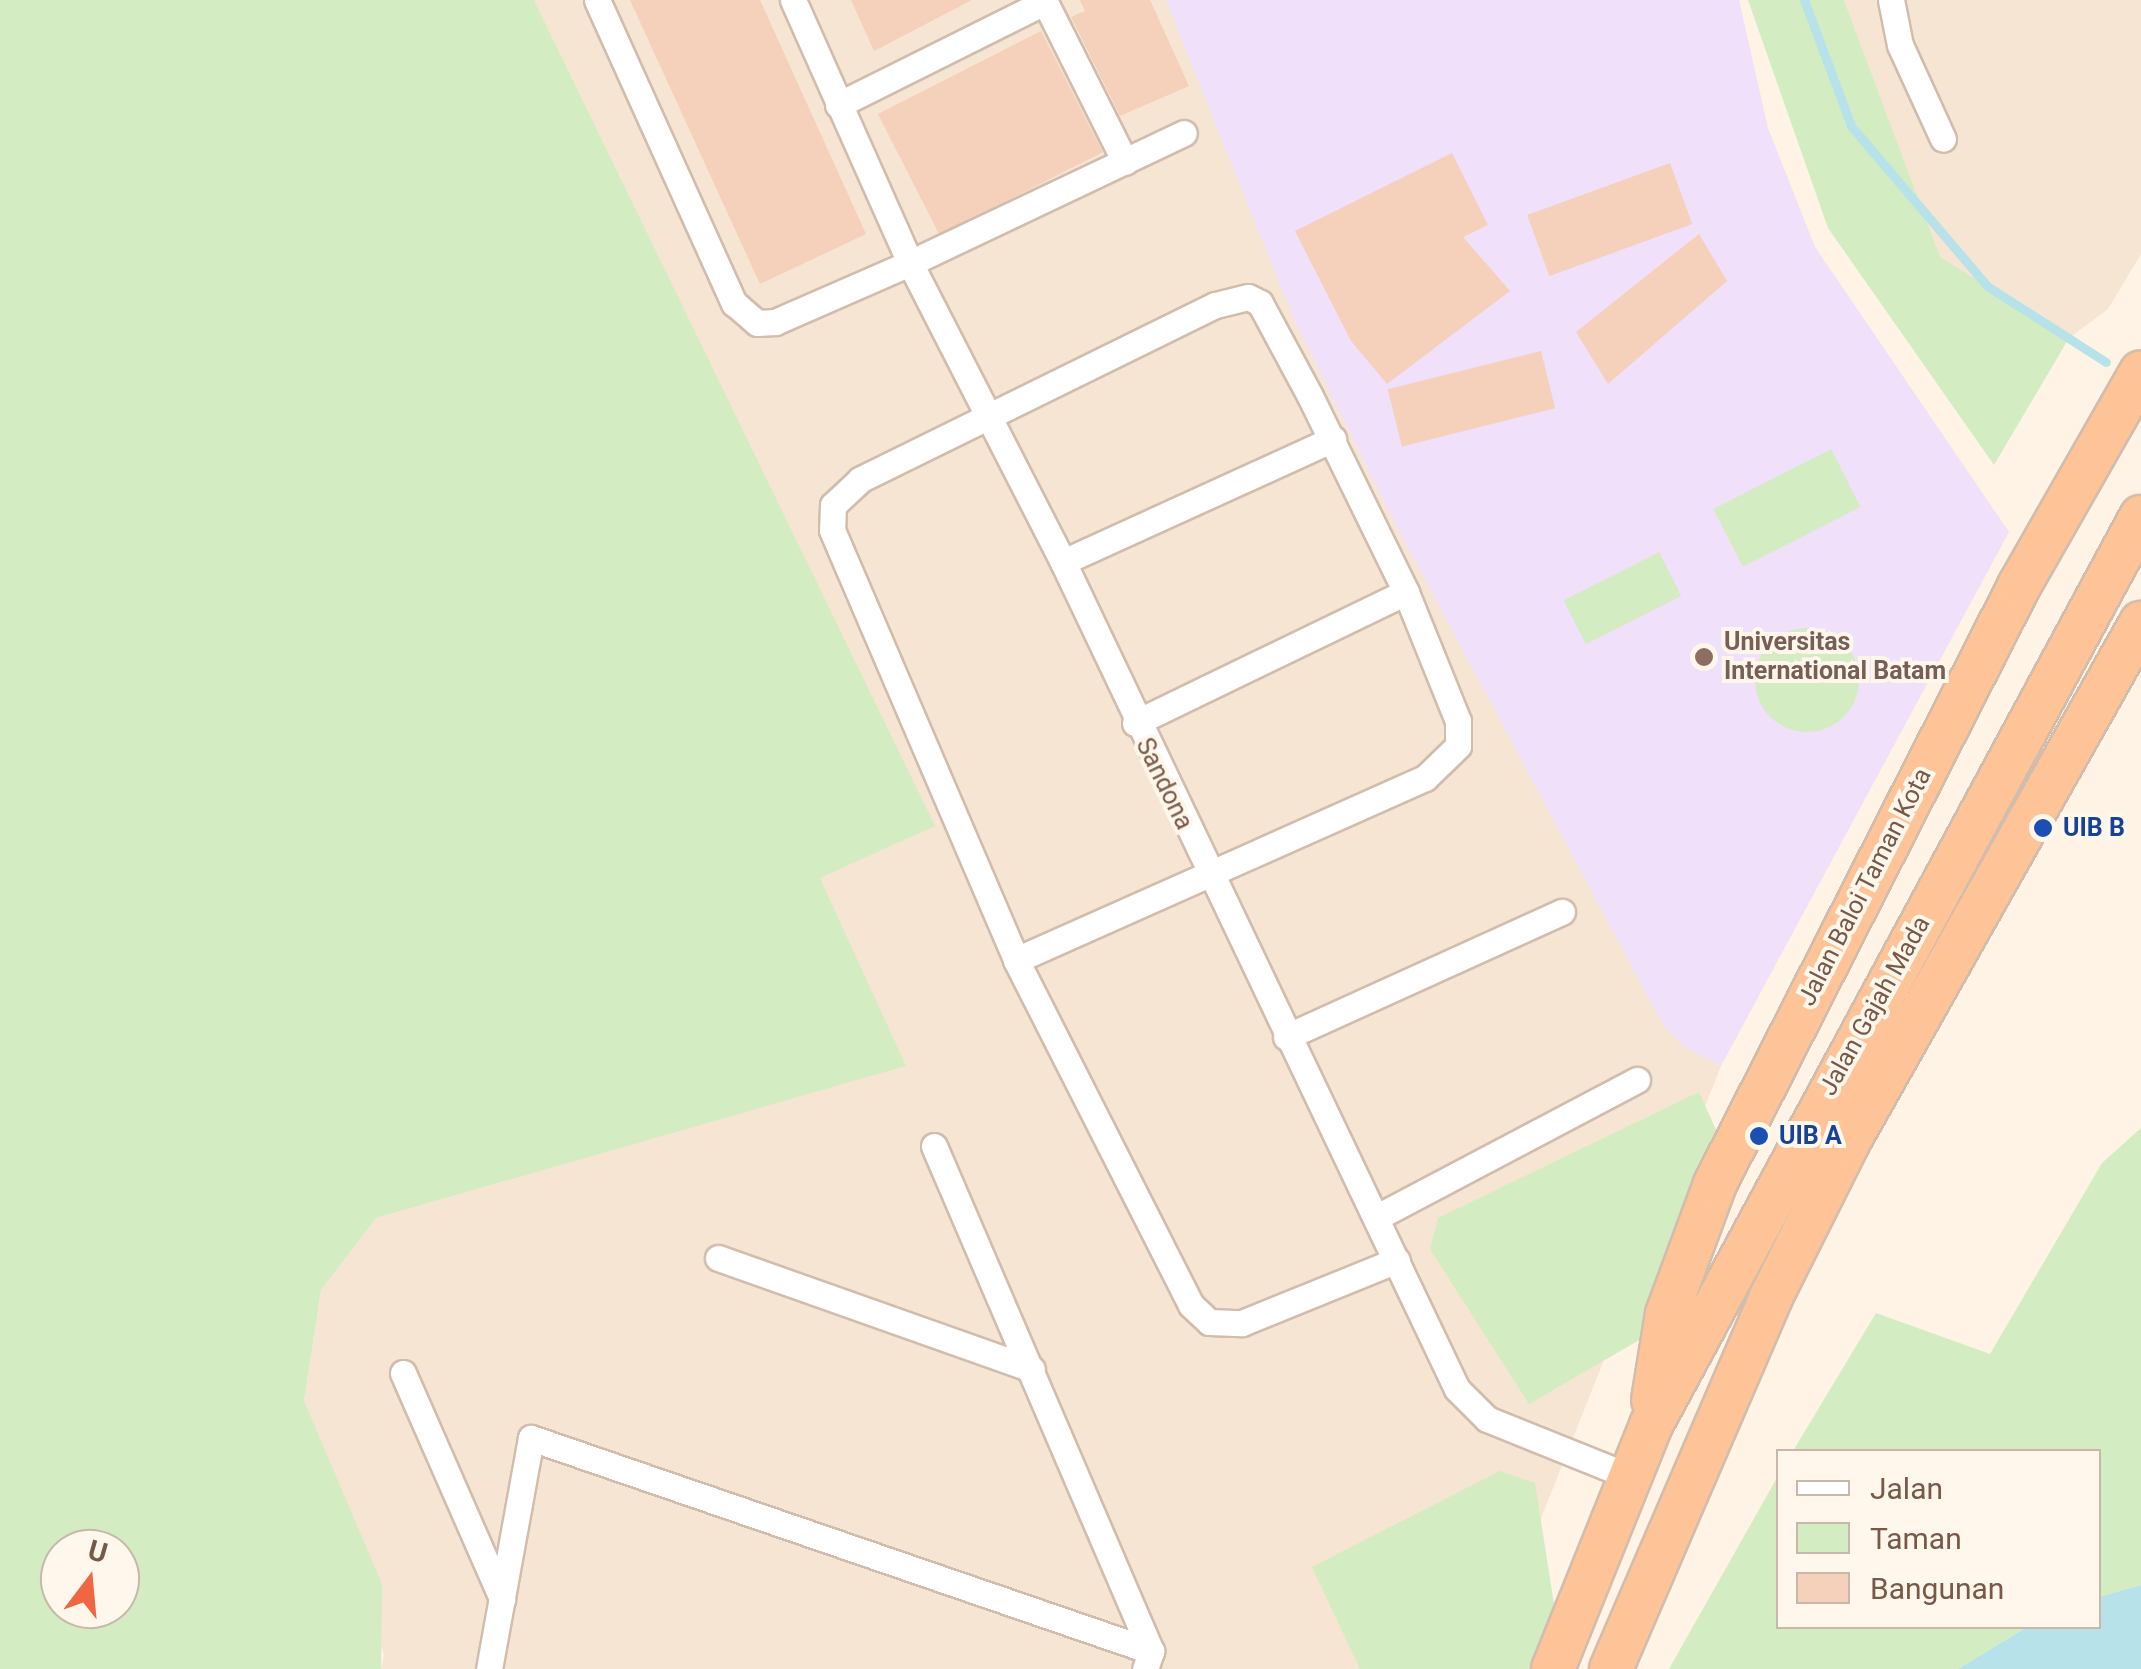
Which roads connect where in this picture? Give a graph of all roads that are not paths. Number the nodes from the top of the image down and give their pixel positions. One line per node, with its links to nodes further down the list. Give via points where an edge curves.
1 (598, 0): 9 (street, via 743,316 775,322)
2 (792, 0): 5 (street, Sandona)
3 (1891, 0): 7 (street, via 1900,44)
4 (1045, 1): 5 (street); 8 (street)
5 (838, 104): 9 (street, Sandona)
6 (1184, 132): 8 (street)
7 (1943, 139)
8 (1124, 162): 9 (street)
9 (910, 263): 11 (street, Sandona)
10 (2141, 372): 12 (highway, Jalan Baloi Taman Kota)
11 (985, 418): 13 (street, via 1215,305 1248,297 1260,304); 15 (street, Sandona); 21 (street, via 860,480 843,492 830,516)
12 (2126, 418): 30 (highway, Jalan Baloi Taman Kota, via 1914,788 1716,1184 1667,1314)
13 (1332, 439): 15 (street); 16 (street)
14 (2141, 517): 30 (highway, Jalan Gajah Mada)
15 (1063, 562): 18 (street, Sandona)
16 (1406, 592): 18 (street); 19 (street, via 1462,734 1453,756 1425,778)
17 (2141, 623): 36 (highway, Jalan Gajah Mada, via 1848,1141 1770,1299)
18 (1134, 723): 19 (street, Sandona)
19 (1210, 877): 21 (street); 22 (street, Sandona)
20 (1562, 912): 22 (street)
21 (1016, 960): 27 (street, via 1191,1306 1210,1322 1261,1318)
22 (1286, 1037): 25 (street, Sandona)
23 (1637, 1080): 25 (street)
24 (934, 1146): 28 (street)
25 (1377, 1217): 27 (street, Sandona)
26 (718, 1258): 28 (street)
27 (1397, 1260): 31 (street, Sandona, via 1457,1389 1487,1419)
28 (1032, 1369): 33 (street)
29 (403, 1372): 32 (street)
30 (1651, 1425): 31 (highway, Jalan Gajah Mada)
31 (1628, 1476): 35 (highway, Jalan Gajah Mada)
32 (502, 1599): 33 (street, via 531,1438); 34 (street)
33 (1148, 1660)
34 (489, 1669)
35 (1554, 1669)
36 (1612, 1669)

